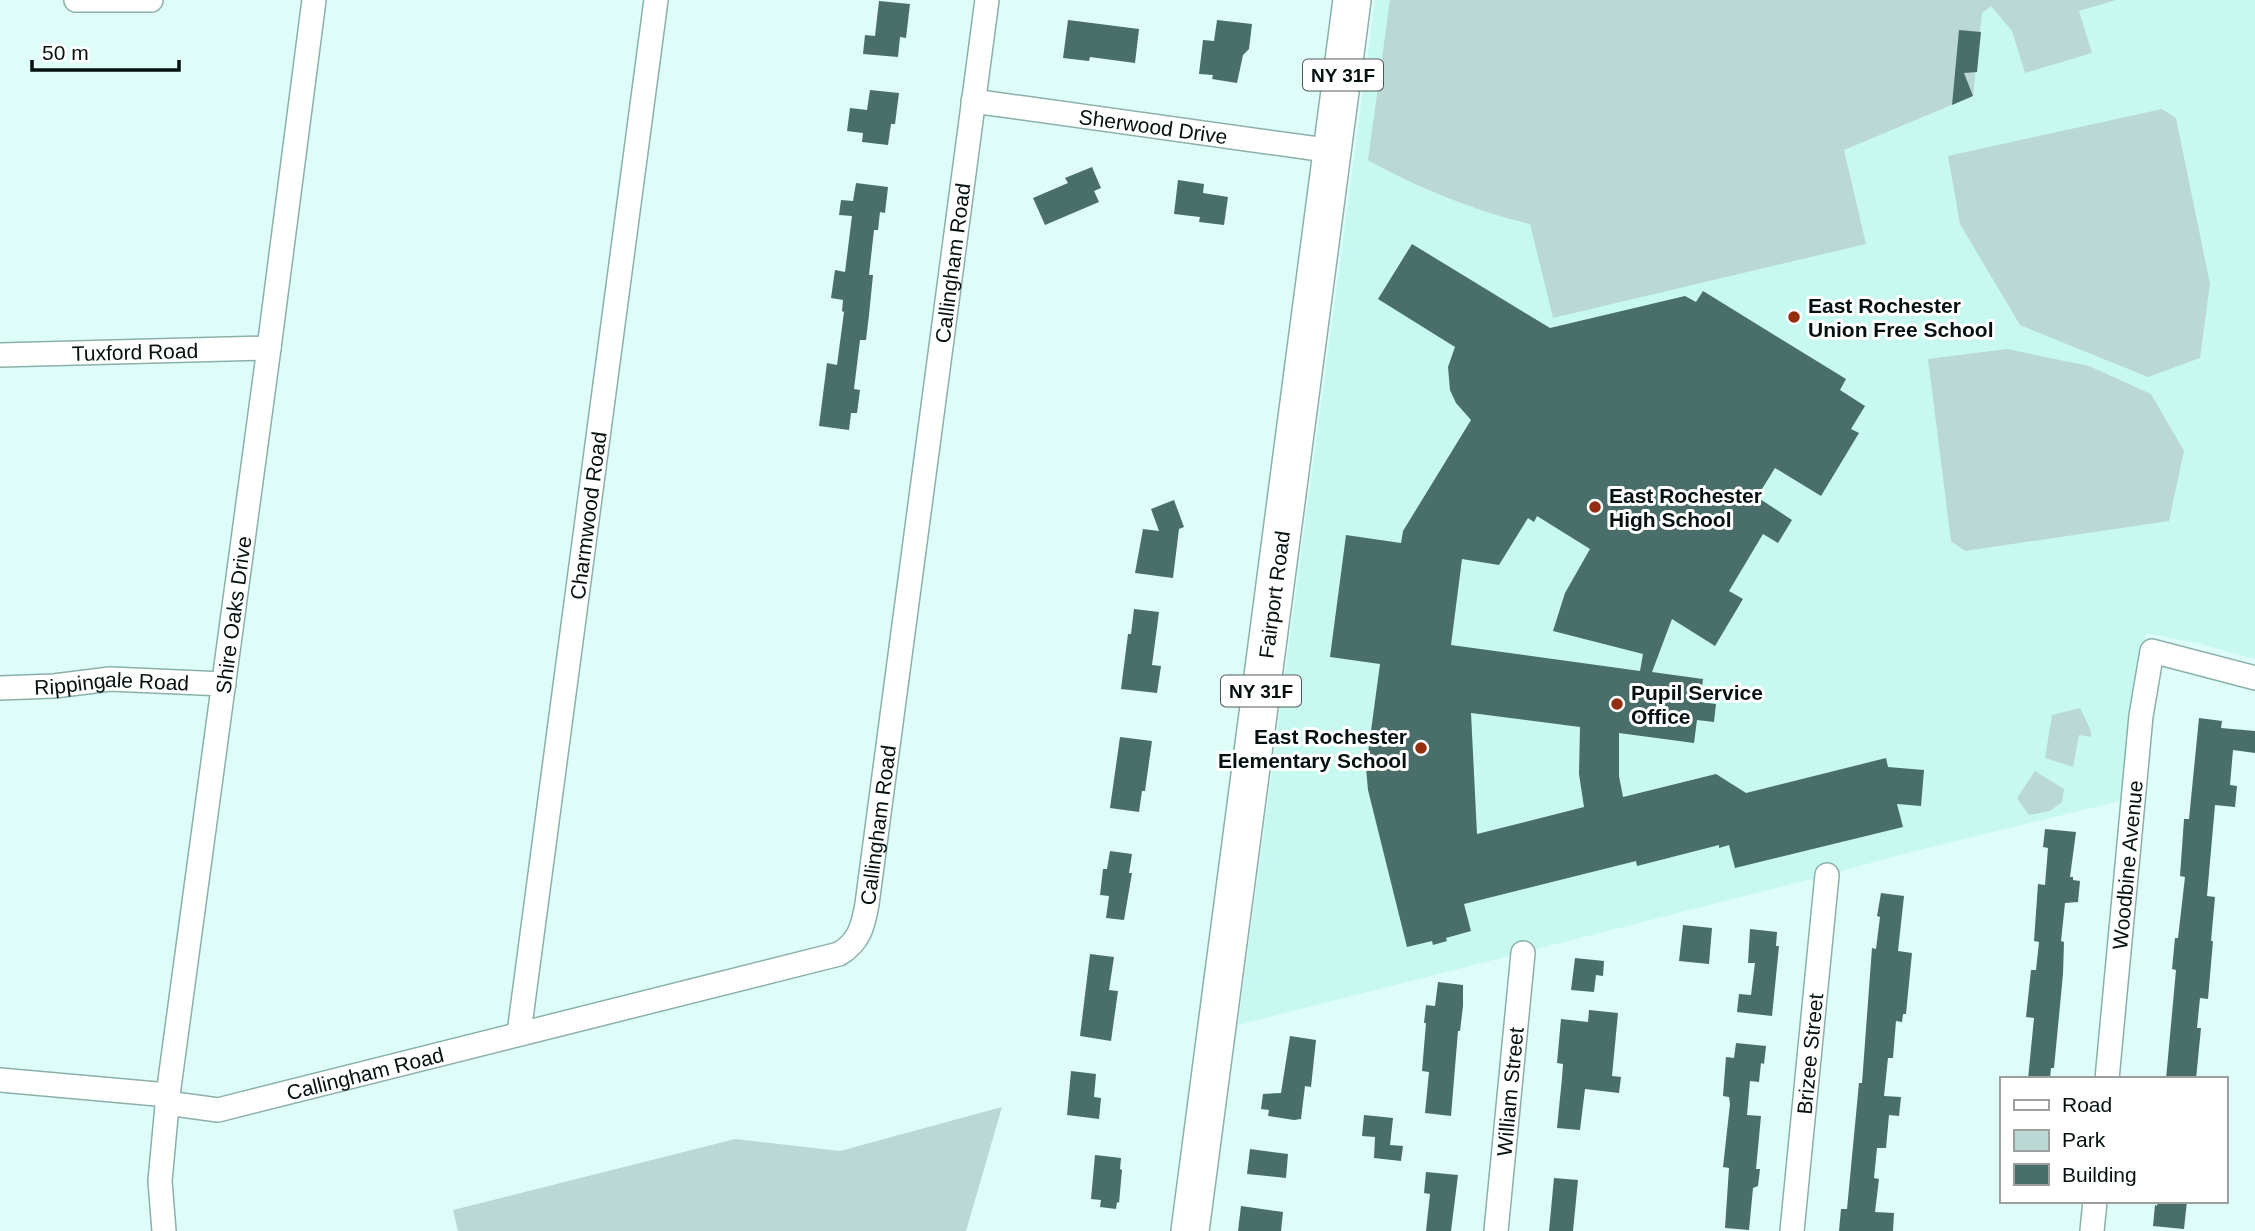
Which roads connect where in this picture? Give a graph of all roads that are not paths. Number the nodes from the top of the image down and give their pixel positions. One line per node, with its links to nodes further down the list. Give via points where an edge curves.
1 (76, 0): 2 (street)
2 (151, 0)
3 (314, 0): 9 (street, Shire Oaks Drive)
4 (656, 0): 16 (street, Charmwood Road)
5 (986, 0): 7 (street, Callingham Road)
6 (1352, 0): 8 (main road, Fairport Road / NY 31F)
7 (973, 101): 8 (street, Sherwood Drive); 16 (street, Callingham Road, via 869,890 859,937 839,954)
8 (1333, 151): 22 (main road, Fairport Road / NY 31F)
9 (269, 348): 10 (street, Tuxford Road); 12 (street, Shire Oaks Drive)
10 (0, 355)
11 (2255, 678): 17 (street, Woodbine Avenue, via 2152,651 2141,716)
12 (224, 684): 13 (street, Rippingale Road, via 110,679); 19 (street, Shire Oaks Drive)
13 (0, 688)
14 (1828, 875): 24 (street, Brizee Street)
15 (1523, 953): 23 (street, William Street)
16 (519, 1033): 19 (street, Callingham Road, via 218,1110)
17 (2107, 1077)
18 (0, 1080): 19 (street, Callingham Road)
19 (168, 1099): 21 (street, Shire Oaks Drive, via 160,1181)
20 (2095, 1203): 25 (street)
21 (163, 1231)
22 (1189, 1231)
23 (1496, 1231)
24 (1792, 1231)
25 (2092, 1231)

